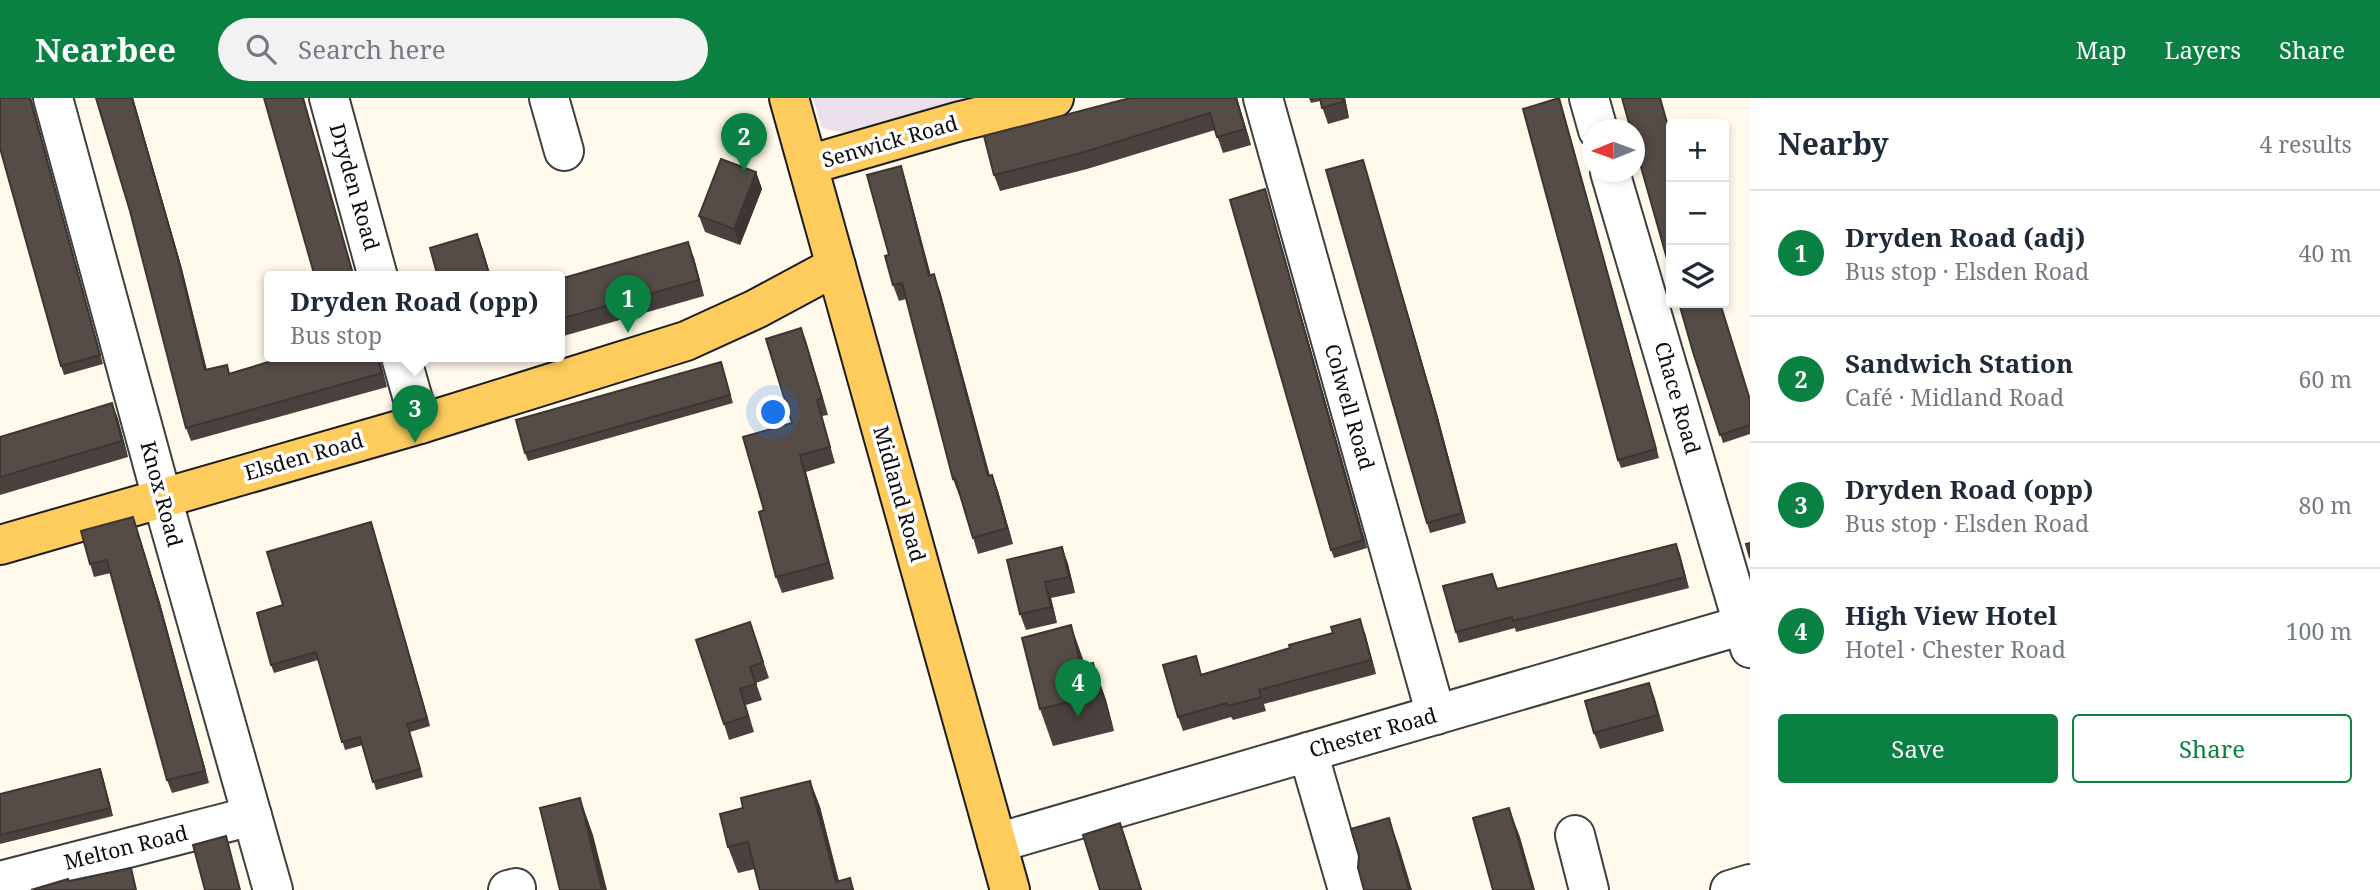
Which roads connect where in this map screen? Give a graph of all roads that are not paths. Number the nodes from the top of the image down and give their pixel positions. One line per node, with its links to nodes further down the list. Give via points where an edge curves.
1 (53, 98): 16 (street, Knox Road)
2 (329, 98): 13 (street, Dryden Road)
3 (549, 98): 9 (street)
4 (789, 98): 10 (main road, Midland Road)
5 (1054, 98): 10 (main road, Senwick Road)
6 (1263, 98): 19 (street, Colwell Road)
7 (1589, 98): 8 (street)
8 (1595, 119)
9 (564, 151)
10 (808, 165): 12 (main road, Midland Road)
11 (1613, 182): 18 (street, Chace Road)
12 (836, 266): 15 (main road, Elsden Road, via 686,341); 23 (main road, Midland Road)
13 (377, 271)
14 (402, 362): 15 (street)
15 (420, 424): 16 (main road, Elsden Road)
16 (162, 498): 17 (main road, Elsden Road); 21 (street, Knox Road)
17 (0, 545)
18 (1748, 632): 19 (street, Chester Road)
19 (1436, 715): 20 (street, Chester Road)
20 (1308, 752): 23 (street, Chester Road); 30 (street)
21 (252, 816): 24 (street, Melton Road); 26 (street, Knox Road)
22 (1575, 835): 31 (street)
23 (997, 843): 29 (main road, Midland Road)
24 (0, 881)
25 (1750, 884): 32 (street)
26 (273, 890)
27 (508, 890): 28 (street)
28 (516, 890)
29 (1010, 890)
30 (1348, 890)
31 (1589, 890)
32 (1730, 890)

